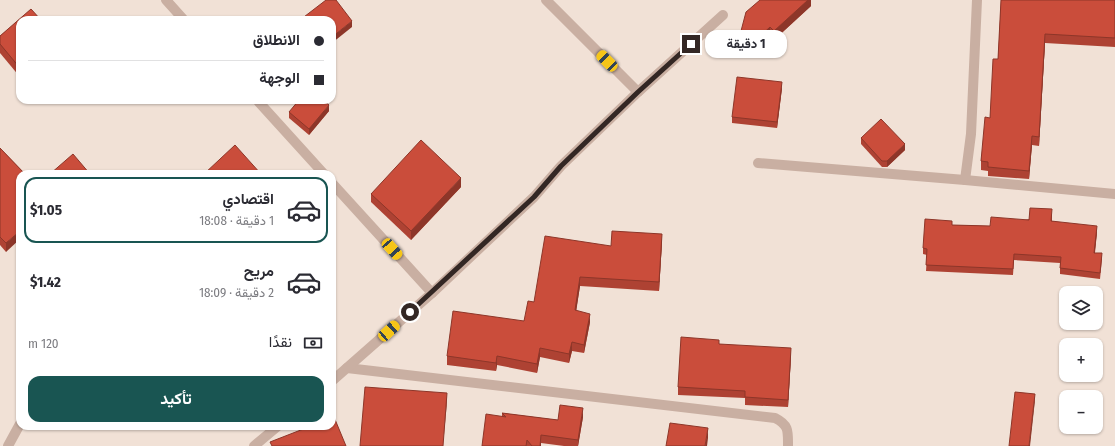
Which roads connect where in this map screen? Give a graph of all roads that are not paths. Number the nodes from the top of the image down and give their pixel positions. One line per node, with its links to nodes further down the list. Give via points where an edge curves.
1 (166, 0): 5 (street)
2 (546, 0): 6 (street)
3 (977, 0): 10 (street, via 971,134)
4 (723, 15): 6 (street)
5 (180, 16)
6 (638, 92): 13 (street, via 561,166 534,197)
7 (261, 104): 9 (street)
8 (758, 163): 10 (street)
9 (320, 170)
10 (964, 180): 12 (street)
11 (336, 187): 13 (street)
12 (1115, 194)
13 (432, 293): 14 (street)
14 (347, 368): 15 (street); 20 (street, via 775,418 783,422 788,431)
15 (336, 378)
16 (17, 430): 18 (street)
17 (273, 430): 19 (street)
18 (8, 446)
19 (254, 446)
20 (788, 446)

